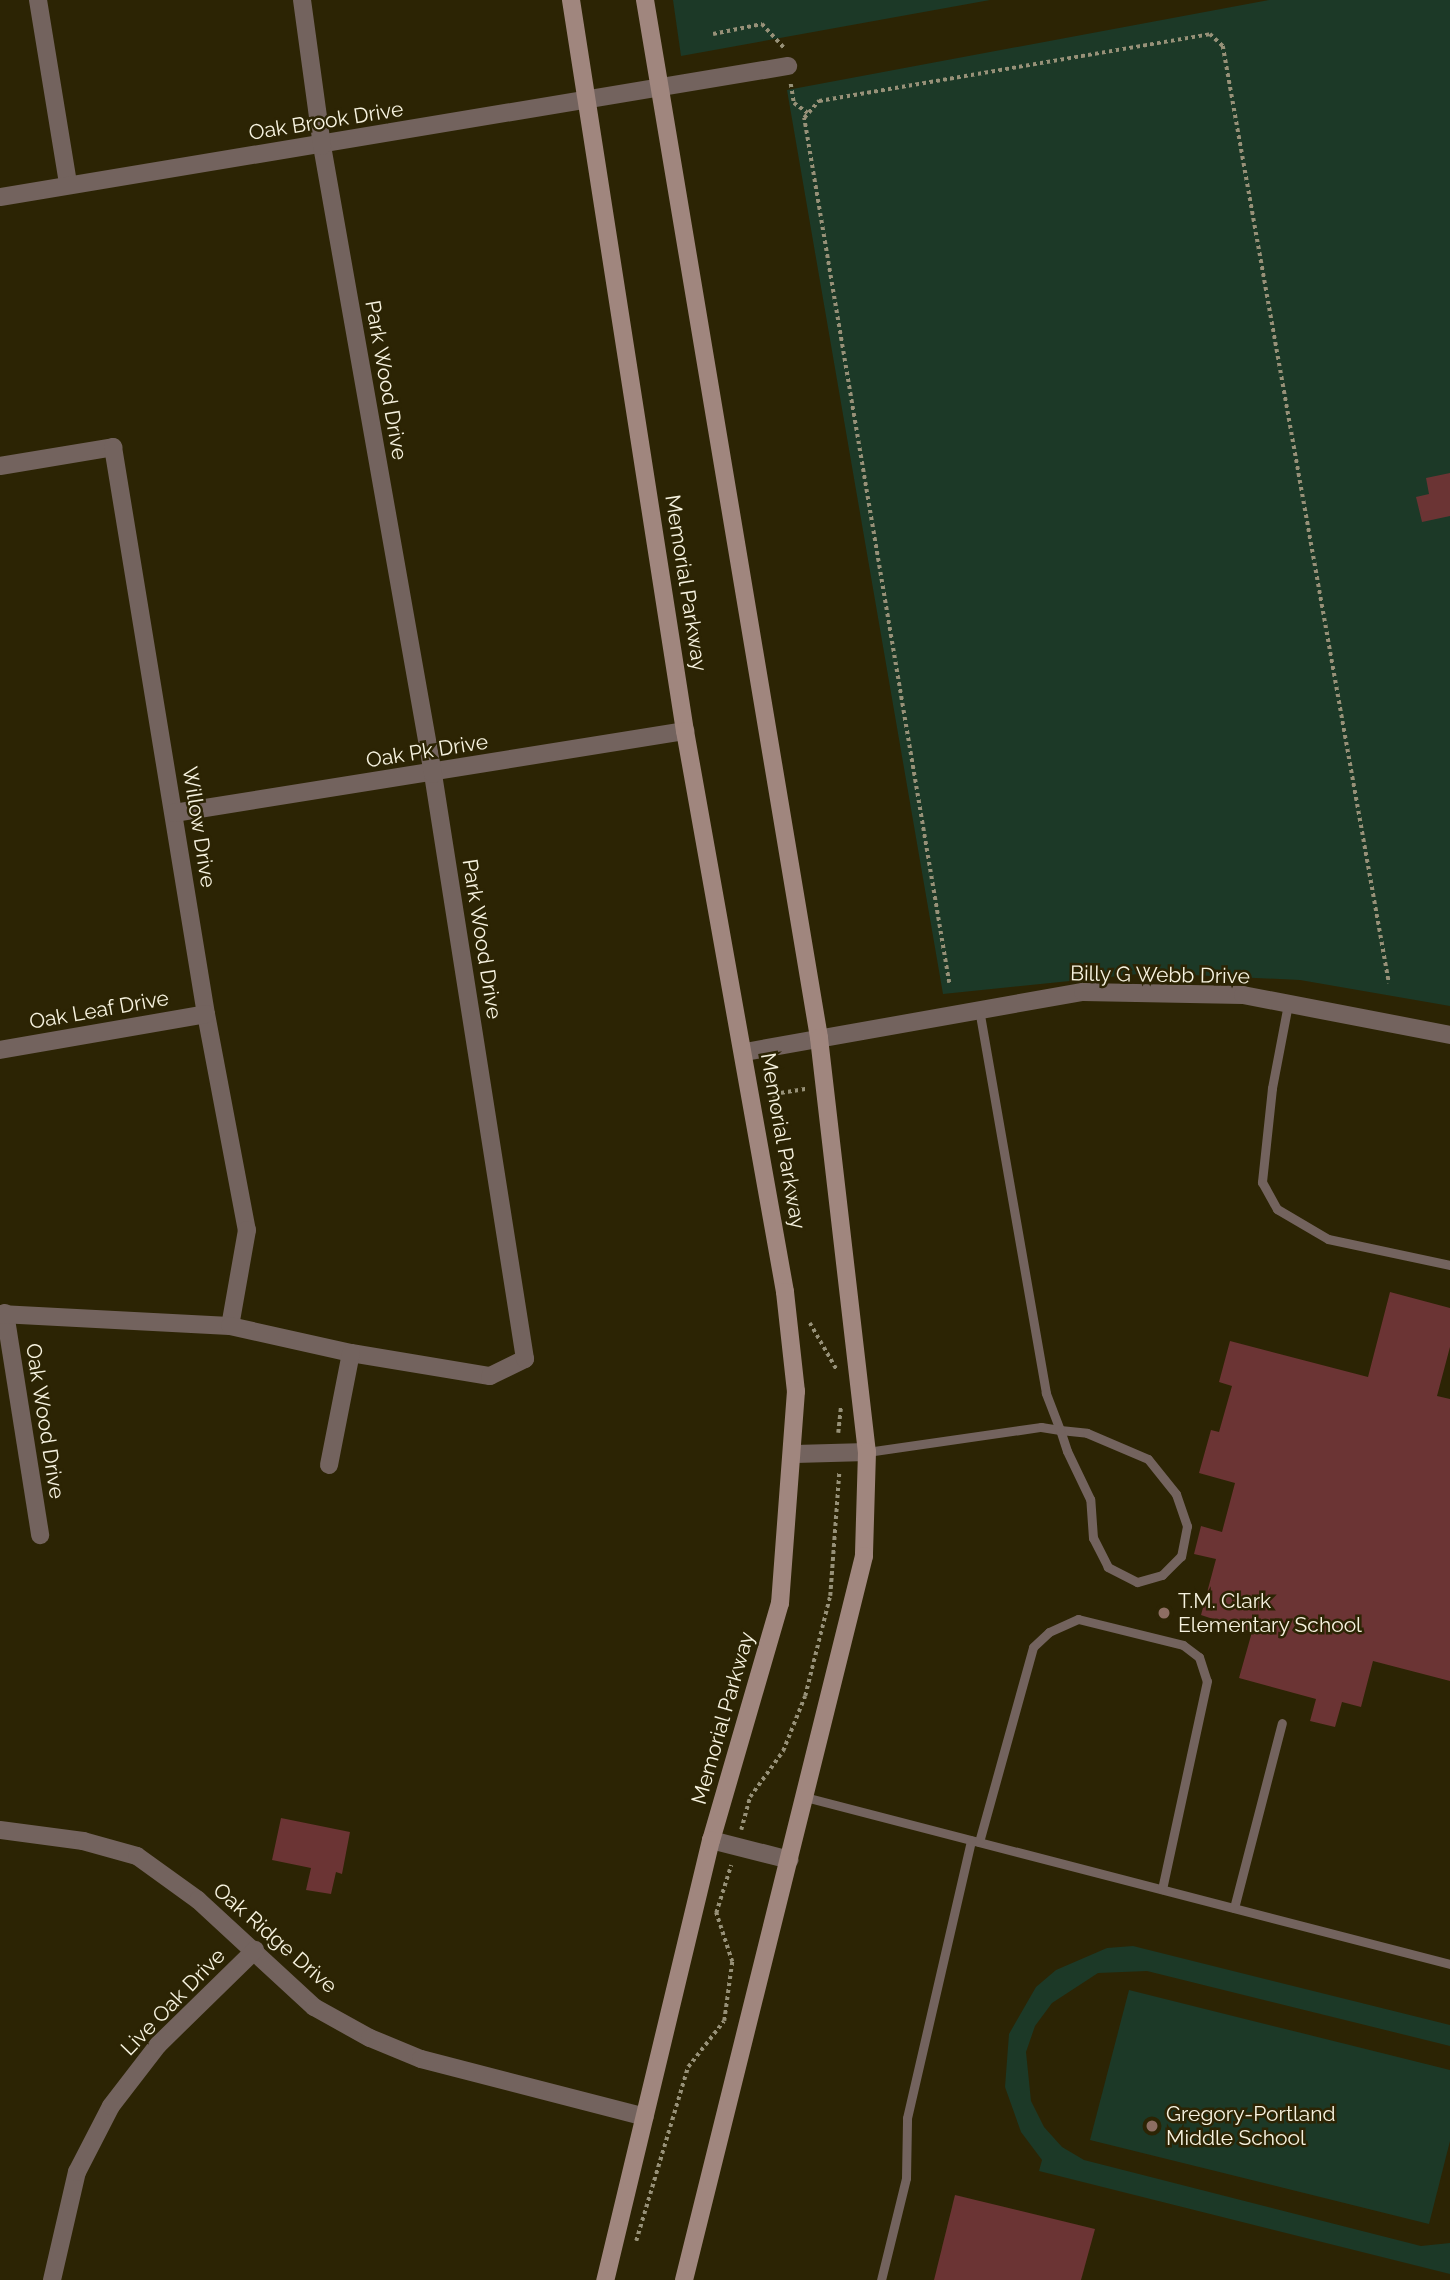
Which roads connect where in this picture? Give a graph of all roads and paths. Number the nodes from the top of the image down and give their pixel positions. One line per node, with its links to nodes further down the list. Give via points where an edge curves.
1 (38, 0): 9 (street)
2 (302, 0): 8 (street, Park Wood Drive)
3 (571, 0): 7 (street, Memorial Parkway)
4 (645, 0): 6 (street, Memorial Parkway)
5 (788, 66): 6 (street, Oak Brook Drive)
6 (659, 88): 7 (street, Oak Brook Drive); 21 (street, Memorial Parkway)
7 (588, 100): 8 (street, Oak Brook Drive); 12 (street, Memorial Parkway)
8 (322, 146): 9 (street, Oak Brook Drive); 13 (street, Park Wood Drive)
9 (68, 184): 10 (street, Oak Brook Drive)
10 (0, 197)
11 (0, 466): 14 (street, Willow Drive, via 113,447)
12 (685, 730): 13 (street, Oak Pk Drive); 23 (street, Memorial Parkway)
13 (433, 774): 14 (street, Oak Pk Drive); 27 (street, Park Wood Drive, via 525,1359 489,1376)
14 (174, 813): 19 (street, Willow Drive)
15 (949, 983): 16 (path, via 804,118 819,101 1210,34 1223,46)
16 (1389, 983)
17 (1288, 1004): 18 (street, Billy G Webb Drive, via 1243,995 1083,992); 20 (street, Billy G Webb Drive); 24 (lane, via 1272,1088 1262,1182 1277,1209 1328,1239)
18 (979, 1008): 21 (street, Billy G Webb Drive); 28 (lane, via 1046,1393)
19 (206, 1014): 22 (street, Oak Leaf Drive); 26 (street, Willow Drive, via 247,1230)
20 (1450, 1035)
21 (820, 1038): 23 (street, Billy G Webb Drive); 29 (street, Memorial Parkway)
22 (0, 1050)
23 (745, 1052): 30 (street, Memorial Parkway, via 785,1292 796,1391)
24 (1450, 1265)
25 (2, 1313): 26 (street, Park Wood Drive); 32 (street, Oak Wood Drive)
26 (230, 1326): 27 (street, Park Wood Drive)
27 (351, 1353): 31 (street)
28 (1060, 1430): 28 (lane, via 1087,1433 1148,1459 1176,1494 1187,1526 1181,1556 1162,1576 1137,1582 1108,1567 1093,1538 1090,1499); 29 (lane, via 1041,1427)
29 (867, 1452): 30 (street); 34 (street, Memorial Parkway, via 864,1556)
30 (795, 1454): 36 (street, Memorial Parkway, via 780,1603)
31 (329, 1465)
32 (40, 1535)
33 (1282, 1723): 40 (lane)
34 (805, 1797): 37 (lane); 38 (street, Memorial Parkway)
35 (0, 1830): 41 (street, Oak Ridge Drive, via 83,1841 137,1856)
36 (711, 1840): 38 (street); 43 (street, Memorial Parkway)
37 (975, 1841): 39 (lane); 39 (lane, via 1033,1647 1049,1632 1078,1619 1183,1645 1199,1657 1207,1681); 47 (lane, via 907,2118 906,2178)
38 (790, 1860): 46 (street, Memorial Parkway)
39 (1162, 1889): 40 (lane)
40 (1234, 1908): 42 (lane)
41 (255, 1950): 43 (street, Oak Ridge Drive, via 314,2007 370,2038 421,2059); 44 (street, Live Oak Drive, via 158,2045 111,2106 77,2172)
42 (1450, 1964)
43 (645, 2117): 45 (street, Memorial Parkway)
44 (52, 2280)
45 (604, 2280)
46 (684, 2280)
47 (881, 2280)

